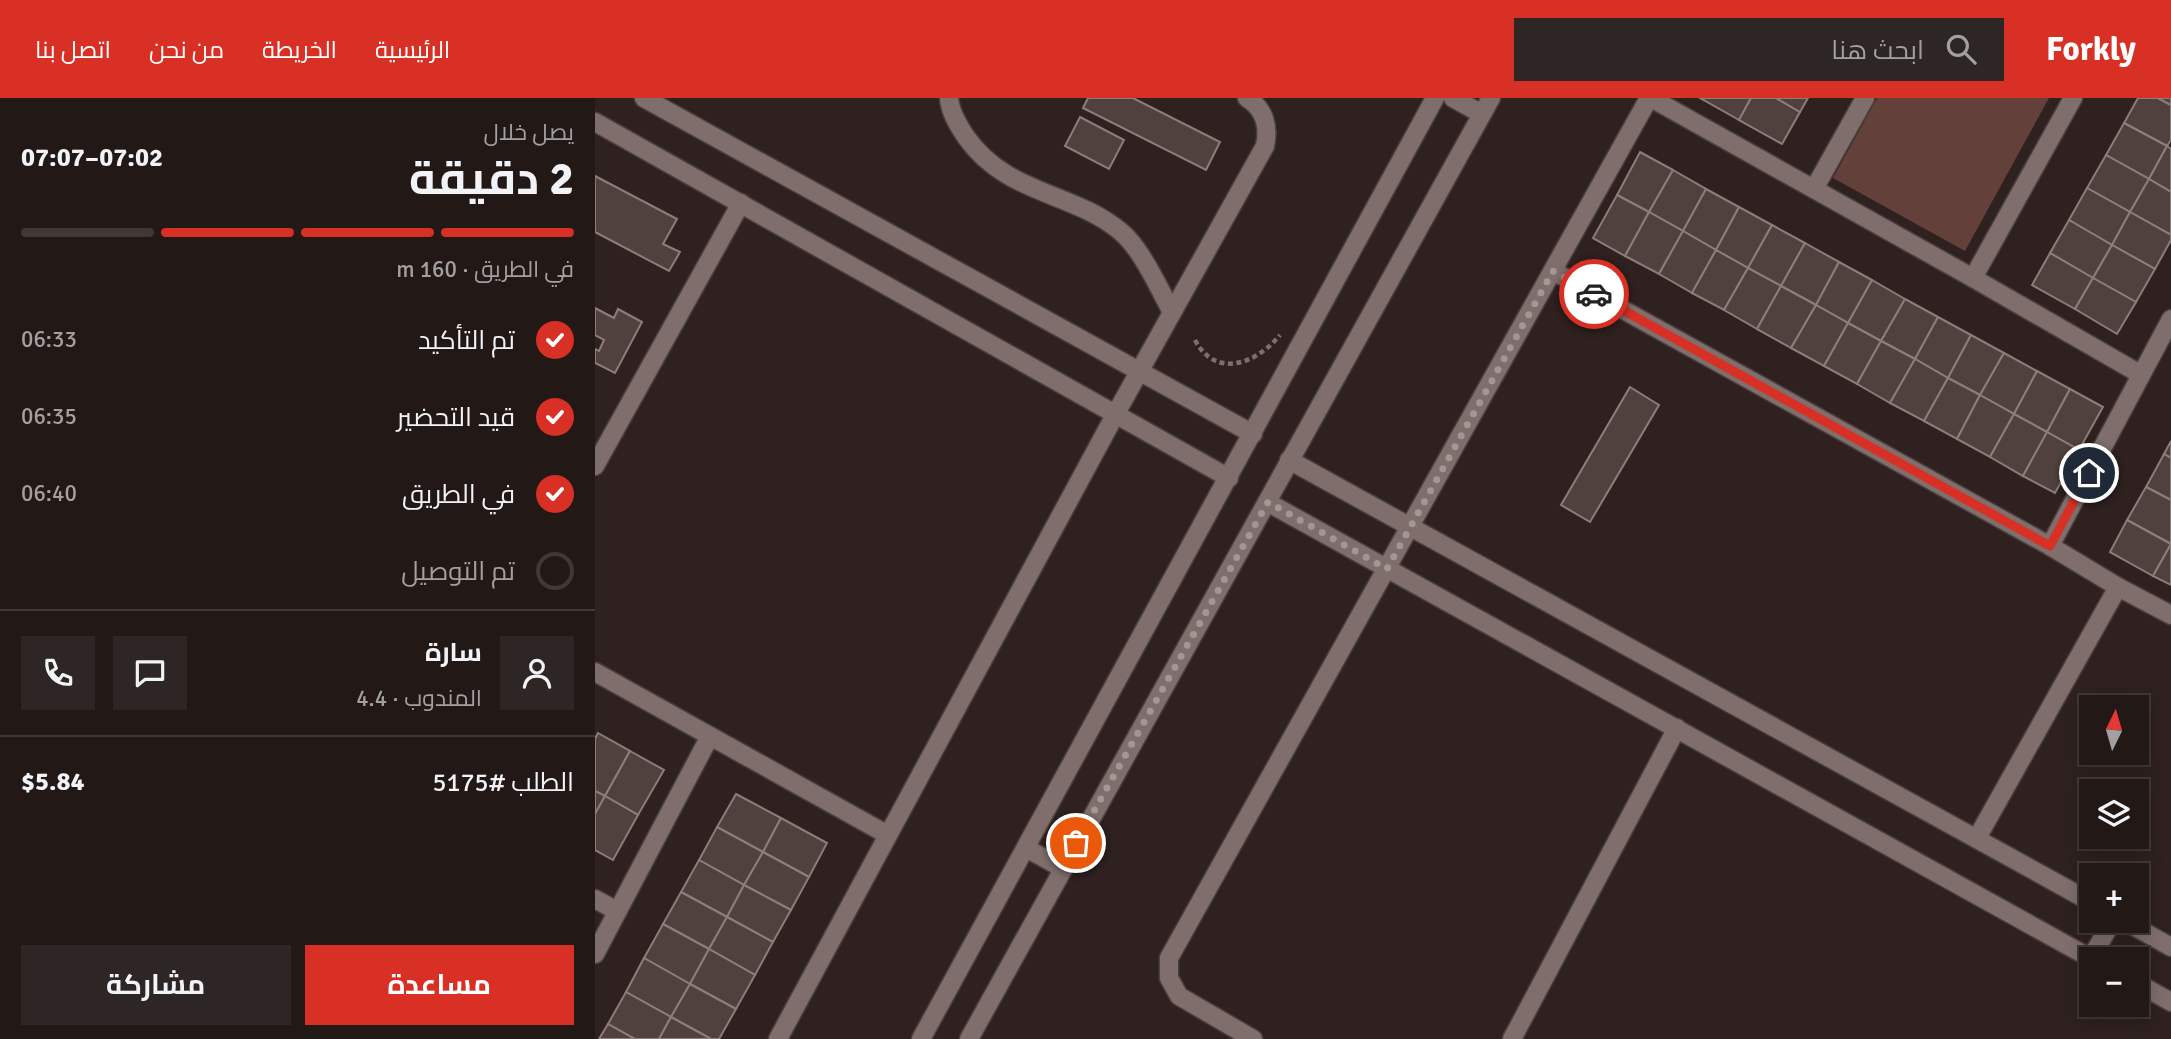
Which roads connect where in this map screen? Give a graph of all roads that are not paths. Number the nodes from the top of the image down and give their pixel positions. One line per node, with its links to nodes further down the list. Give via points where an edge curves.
1 (644, 98): 18 (street)
2 (949, 98): 16 (street, via 961,129 993,165 1122,232)
3 (1247, 98): 16 (street, via 1266,122 1265,146)
4 (1435, 98): 21 (street)
5 (1453, 98): 10 (street)
6 (1491, 98): 10 (street)
7 (1650, 98): 12 (street); 14 (street)
8 (1865, 98): 12 (street)
9 (2073, 98): 15 (street)
10 (1482, 114): 23 (street)
11 (595, 122): 13 (street)
12 (1814, 189): 15 (street)
13 (741, 203): 20 (street); 22 (street)
14 (1553, 271): 26 (street); 27 (street)
15 (1973, 278): 19 (street)
16 (1172, 312): 18 (street)
17 (2171, 319): 19 (street)
18 (1139, 371): 20 (street); 21 (street)
19 (2140, 374): 27 (street)
20 (1115, 415): 24 (street); 34 (street)
21 (1253, 434): 24 (street)
22 (597, 458)
23 (1289, 460): 25 (street); 26 (street)
24 (1229, 478): 36 (street)
25 (1268, 502): 28 (street); 37 (street)
26 (1410, 527): 28 (street); 35 (street)
27 (2050, 546): 29 (street)
28 (1387, 569): 32 (street); 50 (street, via 1170,958 1169,978 1179,996)
29 (2118, 587): 30 (street); 35 (street)
30 (2171, 615)
31 (595, 672): 33 (street)
32 (1678, 728): 43 (street); 51 (street)
33 (711, 736): 34 (street); 40 (street)
34 (888, 835): 47 (street)
35 (1977, 838): 38 (street)
36 (1026, 848): 37 (street); 48 (street)
37 (1062, 868): 49 (street)
38 (2079, 895)
39 (595, 899): 40 (street)
40 (617, 911): 44 (street)
41 (2146, 933): 42 (street)
42 (2171, 947)
43 (2079, 952)
44 (595, 954)
45 (2149, 990): 46 (street)
46 (2171, 1002)
47 (778, 1039)
48 (921, 1039)
49 (969, 1039)
50 (1253, 1039)
51 (1512, 1039)

